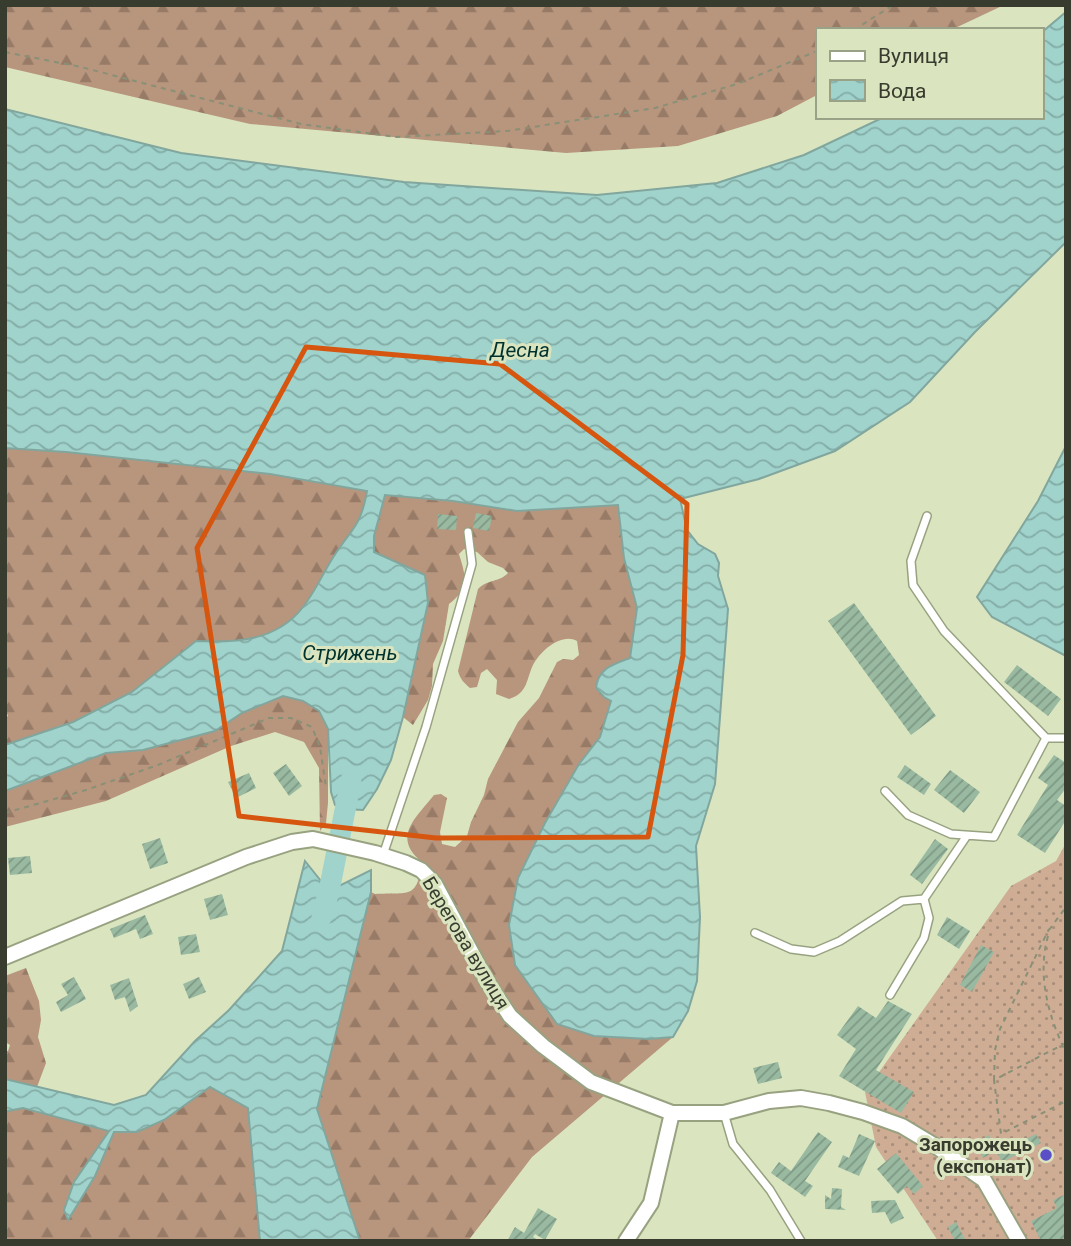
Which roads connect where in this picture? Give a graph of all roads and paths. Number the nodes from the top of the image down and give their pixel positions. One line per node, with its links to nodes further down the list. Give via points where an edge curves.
1 (893, 5): 2 (path)
2 (856, 28)
3 (5, 51): 4 (path, via 301,124 396,136 507,131 655,108 737,84)
4 (816, 51)
5 (927, 516): 7 (lane, via 911,561 913,585 944,631)
6 (468, 532): 13 (lane, via 472,564 426,727)
7 (1046, 738): 8 (lane); 12 (lane, via 994,837)
8 (1066, 738)
9 (326, 787): 11 (path, via 312,727 291,718 268,718 158,765)
10 (885, 792): 12 (lane, via 908,815)
11 (5, 813)
12 (966, 836): 14 (lane)
13 (379, 855): 18 (street, Берегова вулиця, via 313,839 292,842); 24 (street, Берегова вулиця, via 421,870 435,884 510,1016 543,1046 591,1082)
14 (924, 899): 17 (lane, via 902,901 840,942 814,952 791,949); 19 (lane, via 929,918 924,938)
15 (1066, 907): 16 (path)
16 (1049, 929): 20 (path, via 1043,973 1052,1021); 22 (path, via 1000,1030)
17 (755, 933)
18 (5, 957)
19 (890, 995)
20 (1064, 1044): 21 (path); 22 (path)
21 (1066, 1053)
22 (994, 1080): 23 (path, via 1001,1134)
23 (1066, 1101)
24 (672, 1112): 25 (street, Берегова вулиця); 26 (street, via 651,1203)
25 (724, 1113): 27 (lane, via 733,1144 770,1190); 28 (street, Берегова вулиця, via 800,1098 902,1126 984,1180)
26 (626, 1241)
27 (800, 1241)
28 (1019, 1241)

